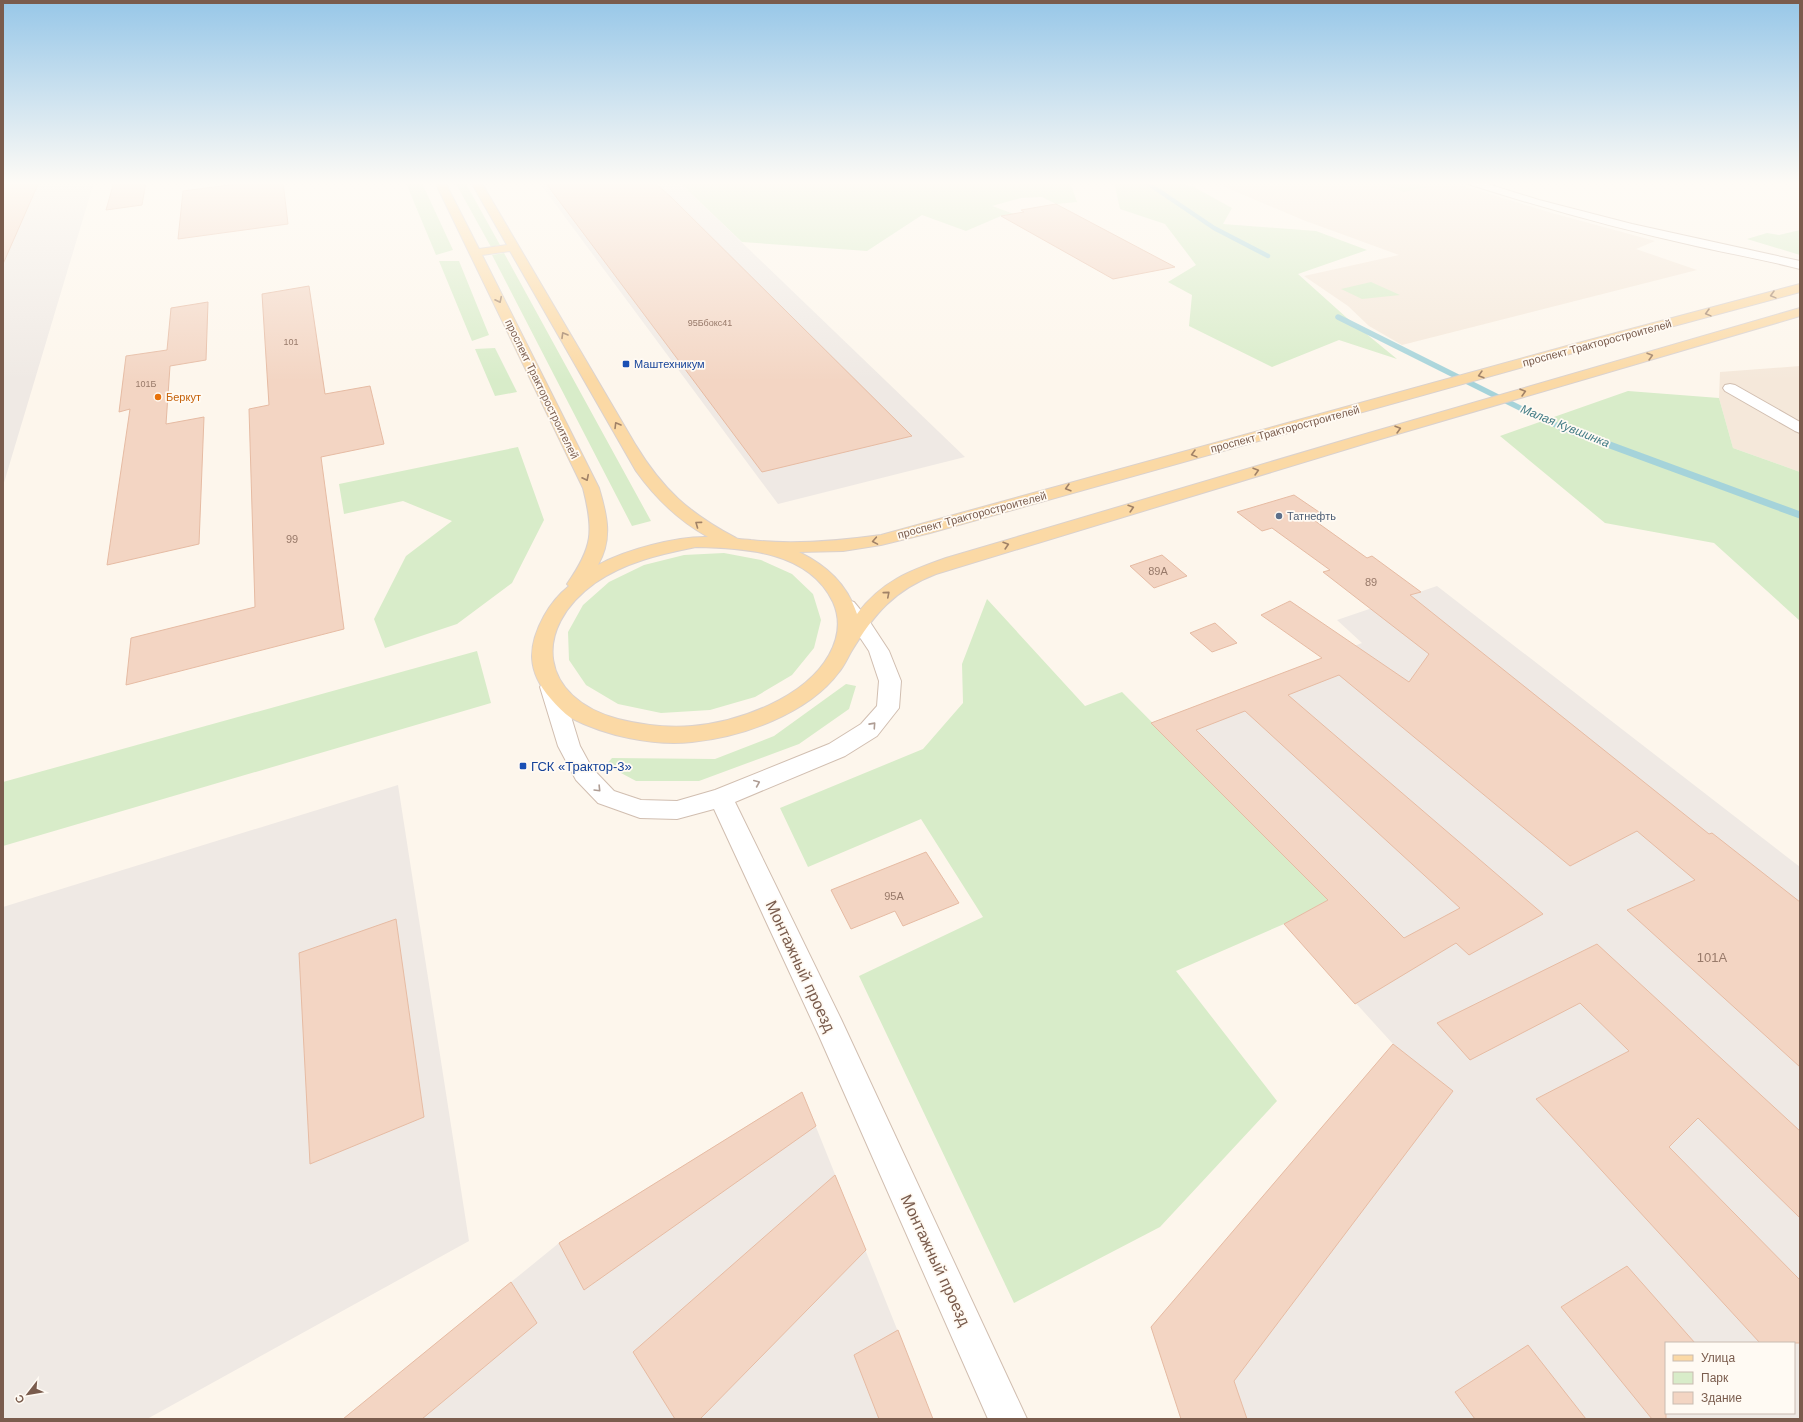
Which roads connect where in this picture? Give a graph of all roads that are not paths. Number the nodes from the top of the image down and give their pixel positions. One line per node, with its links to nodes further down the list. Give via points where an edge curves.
1 (473, 248): 6 (main road, проспект Тракторостроителей)
2 (505, 248): 6 (main road)
3 (515, 248): 13 (main road, one-way to 3, via 704,528 675,507 658,489 642,467)
4 (1719, 248): 8 (street)
5 (1758, 248): 7 (street)
6 (475, 253): 15 (main road, проспект Тракторостроителей, one-way to 15, via 591,488 599,516 599,542 591,565)
7 (1800, 258)
8 (1800, 264)
9 (1800, 288): 14 (main road, проспект Тракторостроителей, one-way to 14, via 881,540 843,546)
10 (1800, 312): 17 (main road, проспект Тракторостроителей, one-way to 10, via 894,588 916,576 953,562)
11 (1730, 388): 12 (street)
12 (1800, 428)
13 (733, 542): 14 (main road); 15 (main road, via 696,542 659,548 624,560 592,576)
14 (766, 547): 16 (main road, via 795,557 818,571 834,587)
15 (567, 598): 19 (main road, via 553,615 543,639 542,662)
16 (843, 601): 17 (street); 18 (main road, via 850,622)
17 (861, 623): 18 (main road, проспект Тракторостроителей); 20 (street, one-way to 17, via 837,750 869,730 888,708 890,681 879,651)
18 (845, 646): 19 (main road, проспект Тракторостроителей, via 833,666 813,687 779,709 737,725 691,734 645,732 604,723 577,711)
19 (551, 687): 20 (street, one-way to 20, via 569,746 584,774 606,796 640,810 677,810)
20 (721, 798): 21 (street, Монтажный проезд, via 831,1029)
21 (1008, 1419)

